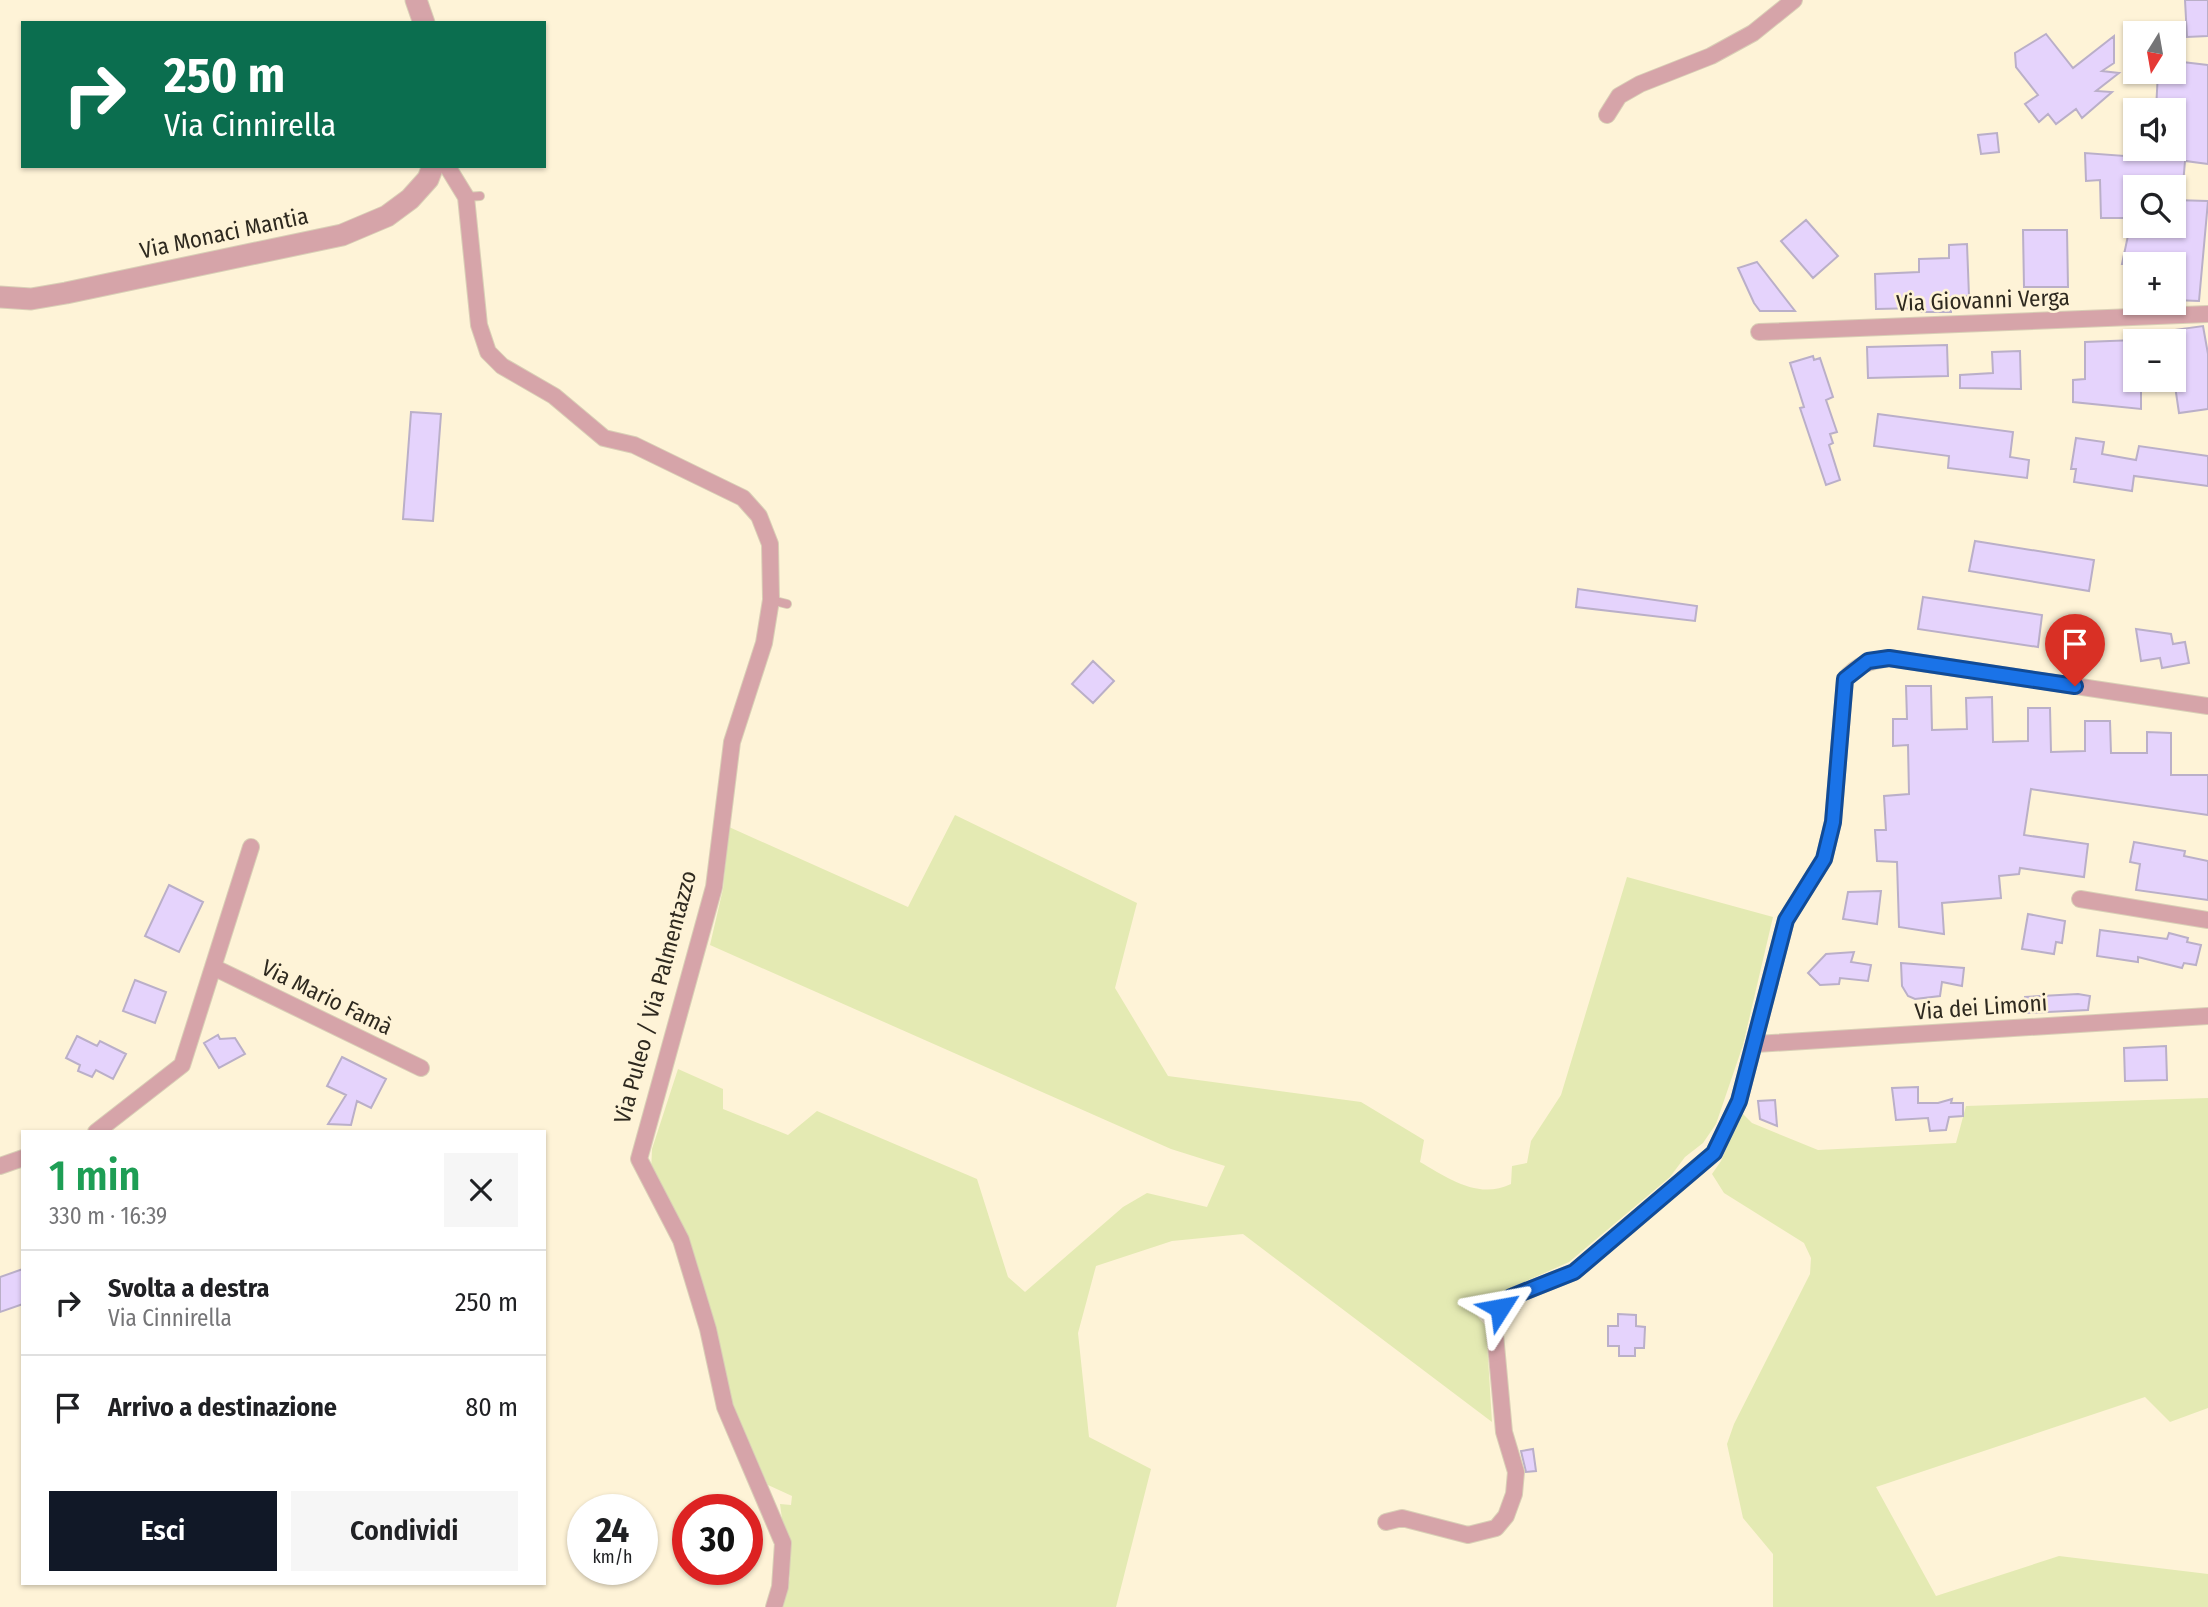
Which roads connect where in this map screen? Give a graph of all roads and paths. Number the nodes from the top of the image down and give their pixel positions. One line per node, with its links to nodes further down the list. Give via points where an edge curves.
1 (416, 0): 3 (street)
2 (1794, 0): 4 (street, via 1753,33 1619,96)
3 (423, 21)
4 (1607, 115)
5 (432, 168): 7 (street, Via Monaci Mantia, via 410,199 387,216 342,235 66,293 31,299)
6 (449, 168): 10 (street, Via Puleo / Via Palmentazzo, via 473,196 479,325 488,352 502,366 554,396 604,438 634,444 743,498 759,516 770,544)
7 (0, 297)
8 (2208, 314): 9 (street, Via Giovanni Verga)
9 (1759, 332)
10 (771, 600): 11 (lane); 24 (street, Via Puleo / Via Palmentazzo, via 756,675 732,742 707,919 639,1159 681,1240 726,1407 783,1543)
11 (787, 604)
12 (2208, 706): 18 (street, via 1889,658 1854,669 1845,679 1833,822 1824,859 1783,927)
13 (251, 847): 16 (street)
14 (2080, 899): 15 (street)
15 (2208, 920)
16 (213, 967): 19 (street, Via Mario Famà); 20 (street, via 182,1065)
17 (2208, 1016): 18 (street, Via dei Limoni)
18 (1756, 1044): 23 (street, via 1739,1101 1714,1153 1574,1272 1511,1297 1500,1308 1495,1334 1503,1420 1516,1472 1506,1516 1496,1528 1468,1535 1402,1518)
19 (421, 1068)
20 (99, 1130)
21 (21, 1159): 22 (street)
22 (0, 1166)
23 (1386, 1522)
24 (774, 1607)

